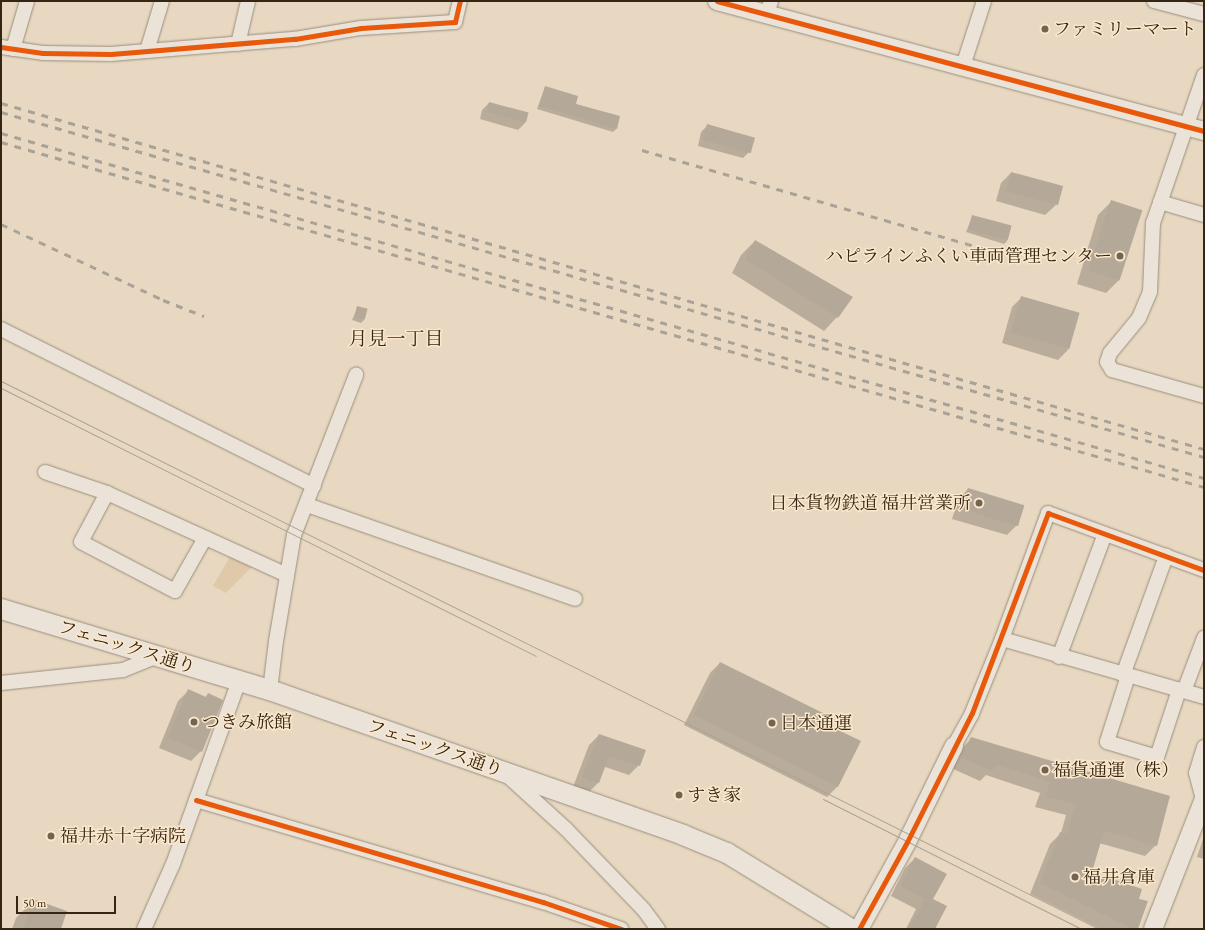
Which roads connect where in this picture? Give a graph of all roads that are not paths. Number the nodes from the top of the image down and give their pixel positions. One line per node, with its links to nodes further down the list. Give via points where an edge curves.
1 (27, 1): 11 (street)
2 (162, 1): 12 (street)
3 (248, 1): 10 (street)
4 (460, 1): 10 (street, via 455,22 360,28 294,39)
5 (717, 1): 8 (street)
6 (984, 1): 13 (street)
7 (1154, 1): 9 (street)
8 (769, 8): 13 (street)
9 (1204, 14)
10 (238, 44): 12 (street)
11 (7, 48): 12 (street, via 43,53 111,54)
12 (147, 51)
13 (963, 66): 15 (street)
14 (1204, 74): 15 (street)
15 (1186, 126): 16 (street); 17 (street)
16 (1204, 131)
17 (1160, 202): 18 (street); 21 (street, via 1153,223 1150,292 1139,318 1110,353 1107,362 1112,370)
18 (1204, 215)
19 (1, 329): 23 (street)
20 (356, 375): 23 (street)
21 (1204, 396)
22 (45, 472): 24 (street)
23 (314, 486): 25 (street)
24 (107, 493): 27 (street); 27 (street, via 81,542 175,590)
25 (306, 504): 30 (street, via 294,535); 31 (street)
26 (1105, 534): 28 (street); 34 (street, via 1048,513); 36 (street)
27 (205, 538): 30 (street)
28 (1166, 556): 29 (street); 37 (street)
29 (1204, 570)
30 (287, 575): 40 (street)
31 (575, 599)
32 (1, 609): 35 (main road, フェニックス通り)
33 (1204, 638): 41 (street)
34 (1002, 639): 36 (street); 43 (street, via 972,713)
35 (158, 656): 38 (main road, フェニックス通り); 39 (street, via 123,670)
36 (1059, 657): 37 (street)
37 (1126, 675): 41 (street); 41 (street, via 1107,742 1157,757)
38 (239, 681): 40 (main road, フェニックス通り); 46 (street)
39 (1, 683)
40 (270, 690): 45 (main road, フェニックス通り)
41 (1182, 690): 42 (street)
42 (1204, 697)
43 (954, 746): 52 (street, via 907,842)
44 (1204, 747): 47 (street, via 1196,773)
45 (505, 773): 50 (street, via 566,829 644,910); 51 (main road, フェニックス通り, via 683,835 727,853)
46 (196, 800): 48 (street, via 167,878); 49 (street, via 543,902)
47 (1204, 801): 53 (street)
48 (144, 929)
49 (621, 929)
50 (658, 929)
51 (851, 929)
52 (859, 929)
53 (1153, 929)

